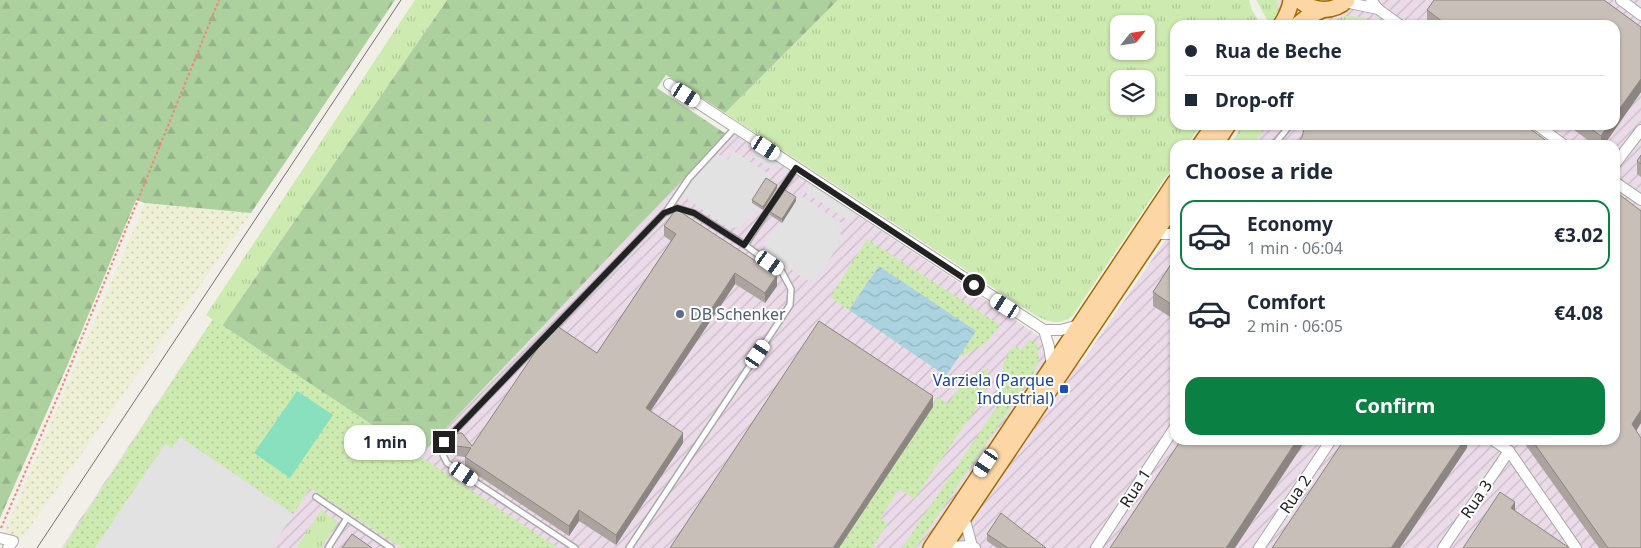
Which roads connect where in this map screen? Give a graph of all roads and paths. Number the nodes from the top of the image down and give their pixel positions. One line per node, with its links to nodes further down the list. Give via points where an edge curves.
1 (219, 0): 40 (path, via 59,394)
2 (1291, 0): 10 (main road)
3 (1299, 0): 8 (main road)
4 (1371, 0): 7 (street)
5 (1620, 0): 9 (street)
6 (1346, 1): 7 (street); 8 (main road)
7 (1378, 9): 12 (street)
8 (1322, 10): 11 (main road)
9 (1641, 14)
10 (1284, 20)
11 (1303, 20)
12 (1393, 20)
13 (669, 84): 14 (street)
14 (735, 128): 21 (street); 25 (lane, via 689,178)
15 (1286, 130): 18 (lane)
16 (1544, 130): 19 (street)
17 (1641, 130): 20 (street)
18 (1278, 140)
19 (1557, 140)
20 (1620, 157)
21 (796, 168): 29 (lane); 31 (street)
22 (1620, 185): 24 (street)
23 (1170, 189): 30 (main road)
24 (1641, 200)
25 (666, 212): 29 (lane, via 677,208 694,213); 46 (lane, via 444,442 443,455 448,463)
26 (1170, 212): 27 (main road)
27 (1154, 234): 28 (street); 38 (main road)
28 (1170, 234)
29 (744, 245): 47 (lane, via 782,272 791,288 790,306)
30 (1079, 325): 31 (street); 32 (main road)
31 (1044, 330): 32 (street)
32 (1052, 365): 48 (main road)
33 (1170, 435): 50 (street, Rua 1)
34 (1328, 445): 51 (street, Rua 2)
35 (1500, 445): 36 (street)
36 (1509, 451): 52 (street, Rua 3); 53 (street)
37 (316, 497): 39 (lane)
38 (964, 517): 42 (street); 49 (main road)
39 (347, 518): 44 (lane); 45 (lane)
40 (0, 530)
41 (0, 538): 43 (street, via 13,541)
42 (973, 547): 49 (street)
43 (8, 548)
44 (328, 548)
45 (391, 548)
46 (575, 548)
47 (629, 548)
48 (931, 548)
49 (943, 548)
50 (1096, 548)
51 (1259, 548)
52 (1442, 548)
53 (1576, 548)

